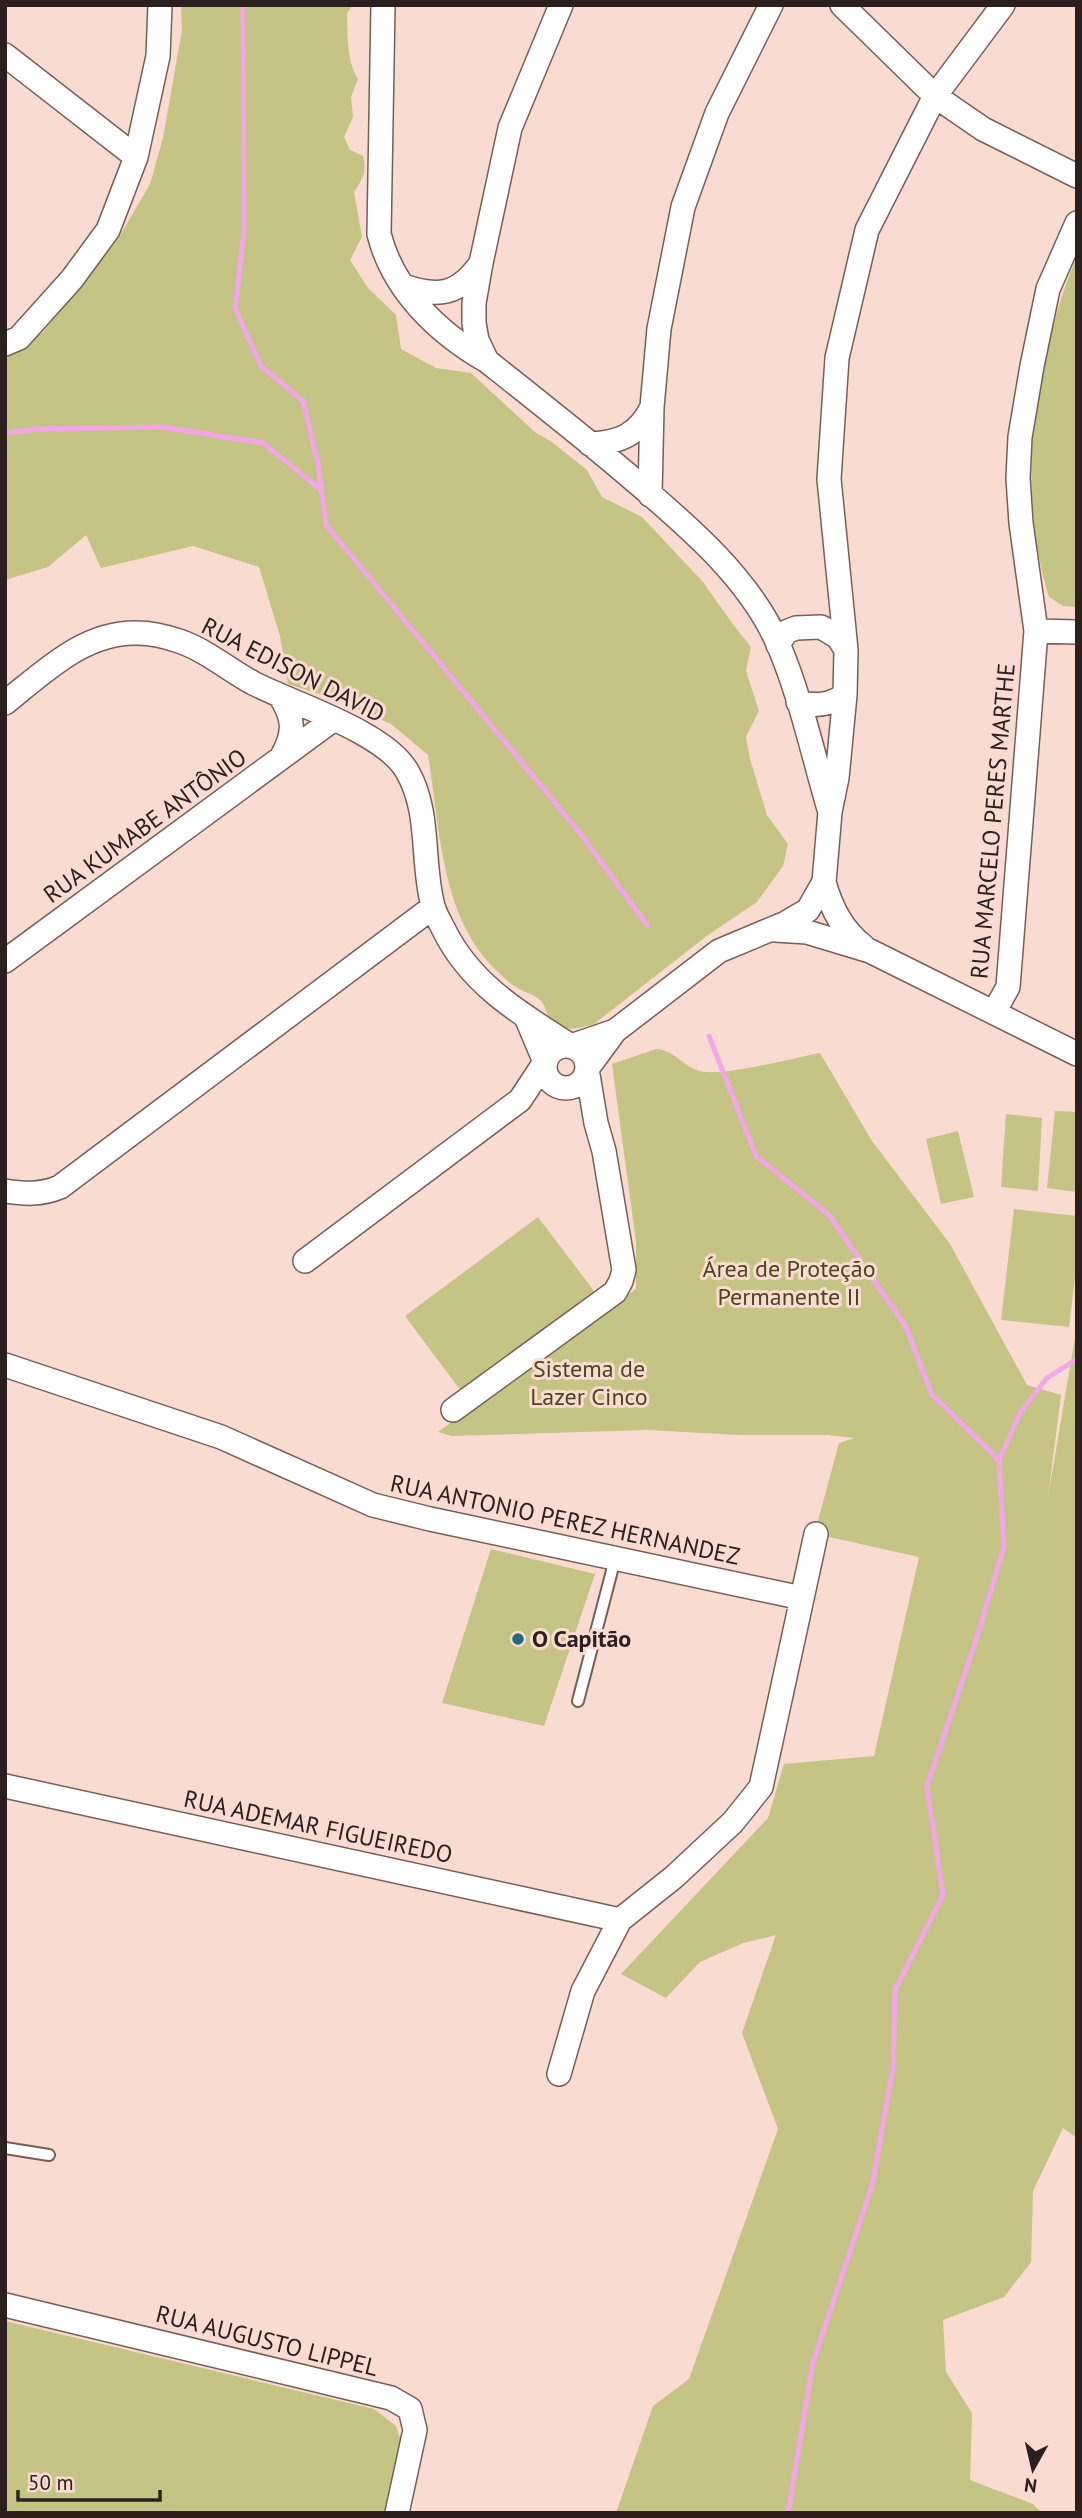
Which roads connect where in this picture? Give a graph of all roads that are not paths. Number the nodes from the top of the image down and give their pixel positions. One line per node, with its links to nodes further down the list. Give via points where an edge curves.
1 (160, 5): 9 (street, via 158,56)
2 (383, 5): 13 (street, via 379,234 385,258)
3 (561, 5): 12 (street, via 510,128)
4 (771, 5): 16 (street, via 717,113 683,207 659,329)
5 (842, 5): 8 (street)
6 (1003, 5): 8 (street)
7 (5, 55): 9 (street)
8 (935, 96): 10 (street, via 983,130); 22 (street, via 867,230 837,358 829,479)
9 (136, 157): 14 (street, via 108,230 72,279)
10 (1077, 176)
11 (1077, 223): 19 (street, RUA MARCELO PERES MARTHE, via 1048,289 1020,438 1017,478)
12 (481, 263): 13 (street, via 464,284 450,291 422,292); 15 (street, via 474,323)
13 (403, 286): 15 (street, via 417,306)
14 (10, 337)
15 (487, 361): 17 (street)
16 (652, 407): 17 (street, via 642,424 625,437); 18 (street)
17 (590, 444): 18 (street)
18 (650, 495): 21 (street, via 705,542 759,611)
19 (1036, 631): 20 (street, RUA MARCELO PERES MARTHE); 37 (street, RUA MARCELO PERES MARTHE, via 1008,987)
20 (1077, 632)
21 (778, 645): 22 (street, via 786,632 821,627 838,636); 25 (street)
22 (846, 650): 23 (street)
23 (845, 695): 25 (street, via 819,705); 29 (street)
24 (280, 696): 26 (street, RUA EDISON DAVID, via 181,642 138,633 78,647); 27 (street, RUA EDISON DAVID); 28 (street, RUA KUMABE ANTÔNIO, via 289,710 292,729)
25 (798, 702): 29 (street)
26 (5, 703)
27 (334, 719): 28 (street, RUA KUMABE ANTÔNIO); 31 (street, RUA EDISON DAVID, via 390,750 407,770 422,820)
28 (281, 758): 36 (street, RUA KUMABE ANTÔNIO)
29 (830, 812): 30 (street)
30 (824, 882): 32 (street); 35 (street, via 839,921)
31 (433, 907): 38 (street, RUA EDISON DAVID, via 452,946 480,982); 47 (street, via 60,1187 30,1194)
32 (808, 910): 33 (street); 34 (street, via 803,924)
33 (764, 931): 34 (street); 39 (street, via 719,951)
34 (813, 933): 35 (street)
35 (870, 951): 37 (street)
36 (5, 961)
37 (994, 1012): 41 (street)
38 (526, 1017): 40 (street, RUA EDISON DAVID); 42 (street, RUA EDISON DAVID)
39 (615, 1031): 40 (street); 43 (street)
40 (571, 1046): 42 (street, via 555,1049); 43 (street, via 584,1056)
41 (1077, 1054)
42 (545, 1062): 44 (street, via 547,1078); 45 (street)
43 (587, 1069): 44 (street, via 577,1085); 46 (street)
44 (564, 1088): 45 (street); 46 (street)
45 (520, 1100): 48 (street)
46 (596, 1123): 50 (street, via 624,1270 621,1281 615,1292)
47 (5, 1191)
48 (305, 1261)
49 (5, 1365): 52 (street, RUA ANTONIO PEREZ HERNANDEZ, via 221,1437 373,1505)
50 (453, 1410)
51 (816, 1534): 53 (street)
52 (615, 1559): 53 (street, RUA ANTONIO PEREZ HERNANDEZ); 54 (lane)
53 (802, 1598): 56 (street, via 761,1787 733,1822)
54 (578, 1701)
55 (5, 1786): 56 (street, RUA ADEMAR FIGUEIREDO)
56 (620, 1920): 57 (street, via 583,1991)
57 (559, 2074)
58 (5, 2148): 59 (lane)
59 (49, 2155)
60 (5, 2305): 61 (street, RUA AUGUSTO LIPPEL, via 391,2398 410,2409 415,2430)
61 (397, 2513)

